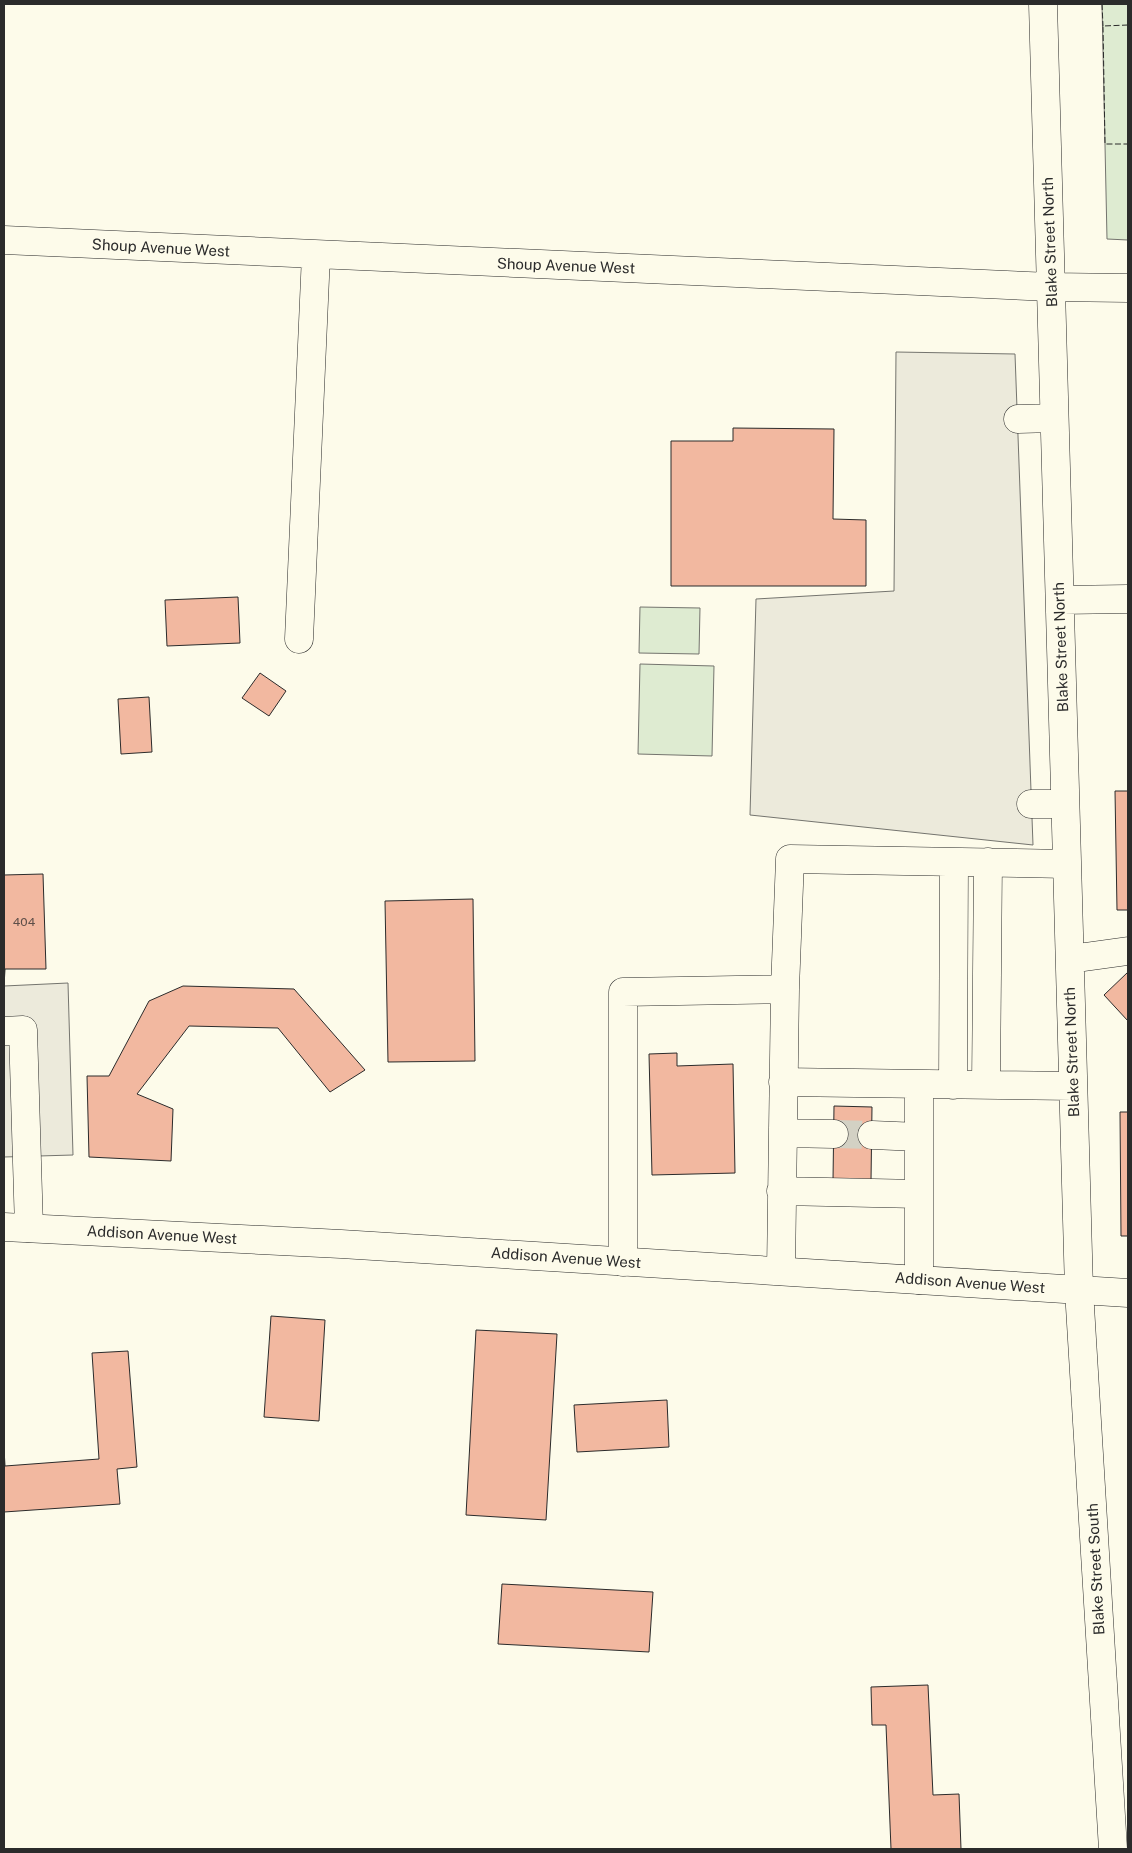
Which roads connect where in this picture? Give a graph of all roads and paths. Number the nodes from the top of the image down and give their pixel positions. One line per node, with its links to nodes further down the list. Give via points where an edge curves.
1 (1044, 4): 4 (street, Blake Street North)
2 (4, 240): 3 (street, Shoup Avenue West)
3 (316, 255): 4 (street, Shoup Avenue West); 10 (street)
4 (1051, 287): 5 (street, Shoup Avenue West); 6 (street, Blake Street North)
5 (1128, 288)
6 (1054, 418): 7 (street); 9 (street, Blake Street North)
7 (1018, 419)
8 (1128, 599): 9 (street)
9 (1060, 600): 12 (street, Blake Street North)
10 (299, 639)
11 (1031, 804): 12 (street)
12 (1065, 804): 15 (street, Blake Street North)
13 (954, 862): 14 (street); 18 (street, via 790,859); 22 (street)
14 (988, 862): 15 (street); 23 (street)
15 (1067, 864): 17 (street, Blake Street North)
16 (1128, 951): 17 (street)
17 (1070, 959): 24 (street, Blake Street North)
18 (785, 989): 20 (street); 32 (street, via 623,992)
19 (4, 1031): 31 (street, via 23,1030)
20 (783, 1082): 21 (street); 25 (street)
21 (919, 1084): 22 (street); 28 (street)
22 (954, 1084): 23 (street)
23 (986, 1085): 24 (street)
24 (1074, 1086): 35 (street, Blake Street North)
25 (783, 1133): 26 (street); 29 (street)
26 (834, 1134)
27 (872, 1135): 28 (street)
28 (919, 1137): 30 (street)
29 (782, 1190): 30 (street); 33 (street)
30 (919, 1194): 34 (street)
31 (16, 1227): 32 (street, Addison Avenue West)
32 (623, 1262): 33 (street, Addison Avenue West)
33 (781, 1271): 34 (street, Addison Avenue West)
34 (919, 1280): 35 (street, Addison Avenue West)
35 (1079, 1290): 36 (street, Addison Avenue West); 37 (street, Blake Street South)
36 (1128, 1293)
37 (1113, 1849)

